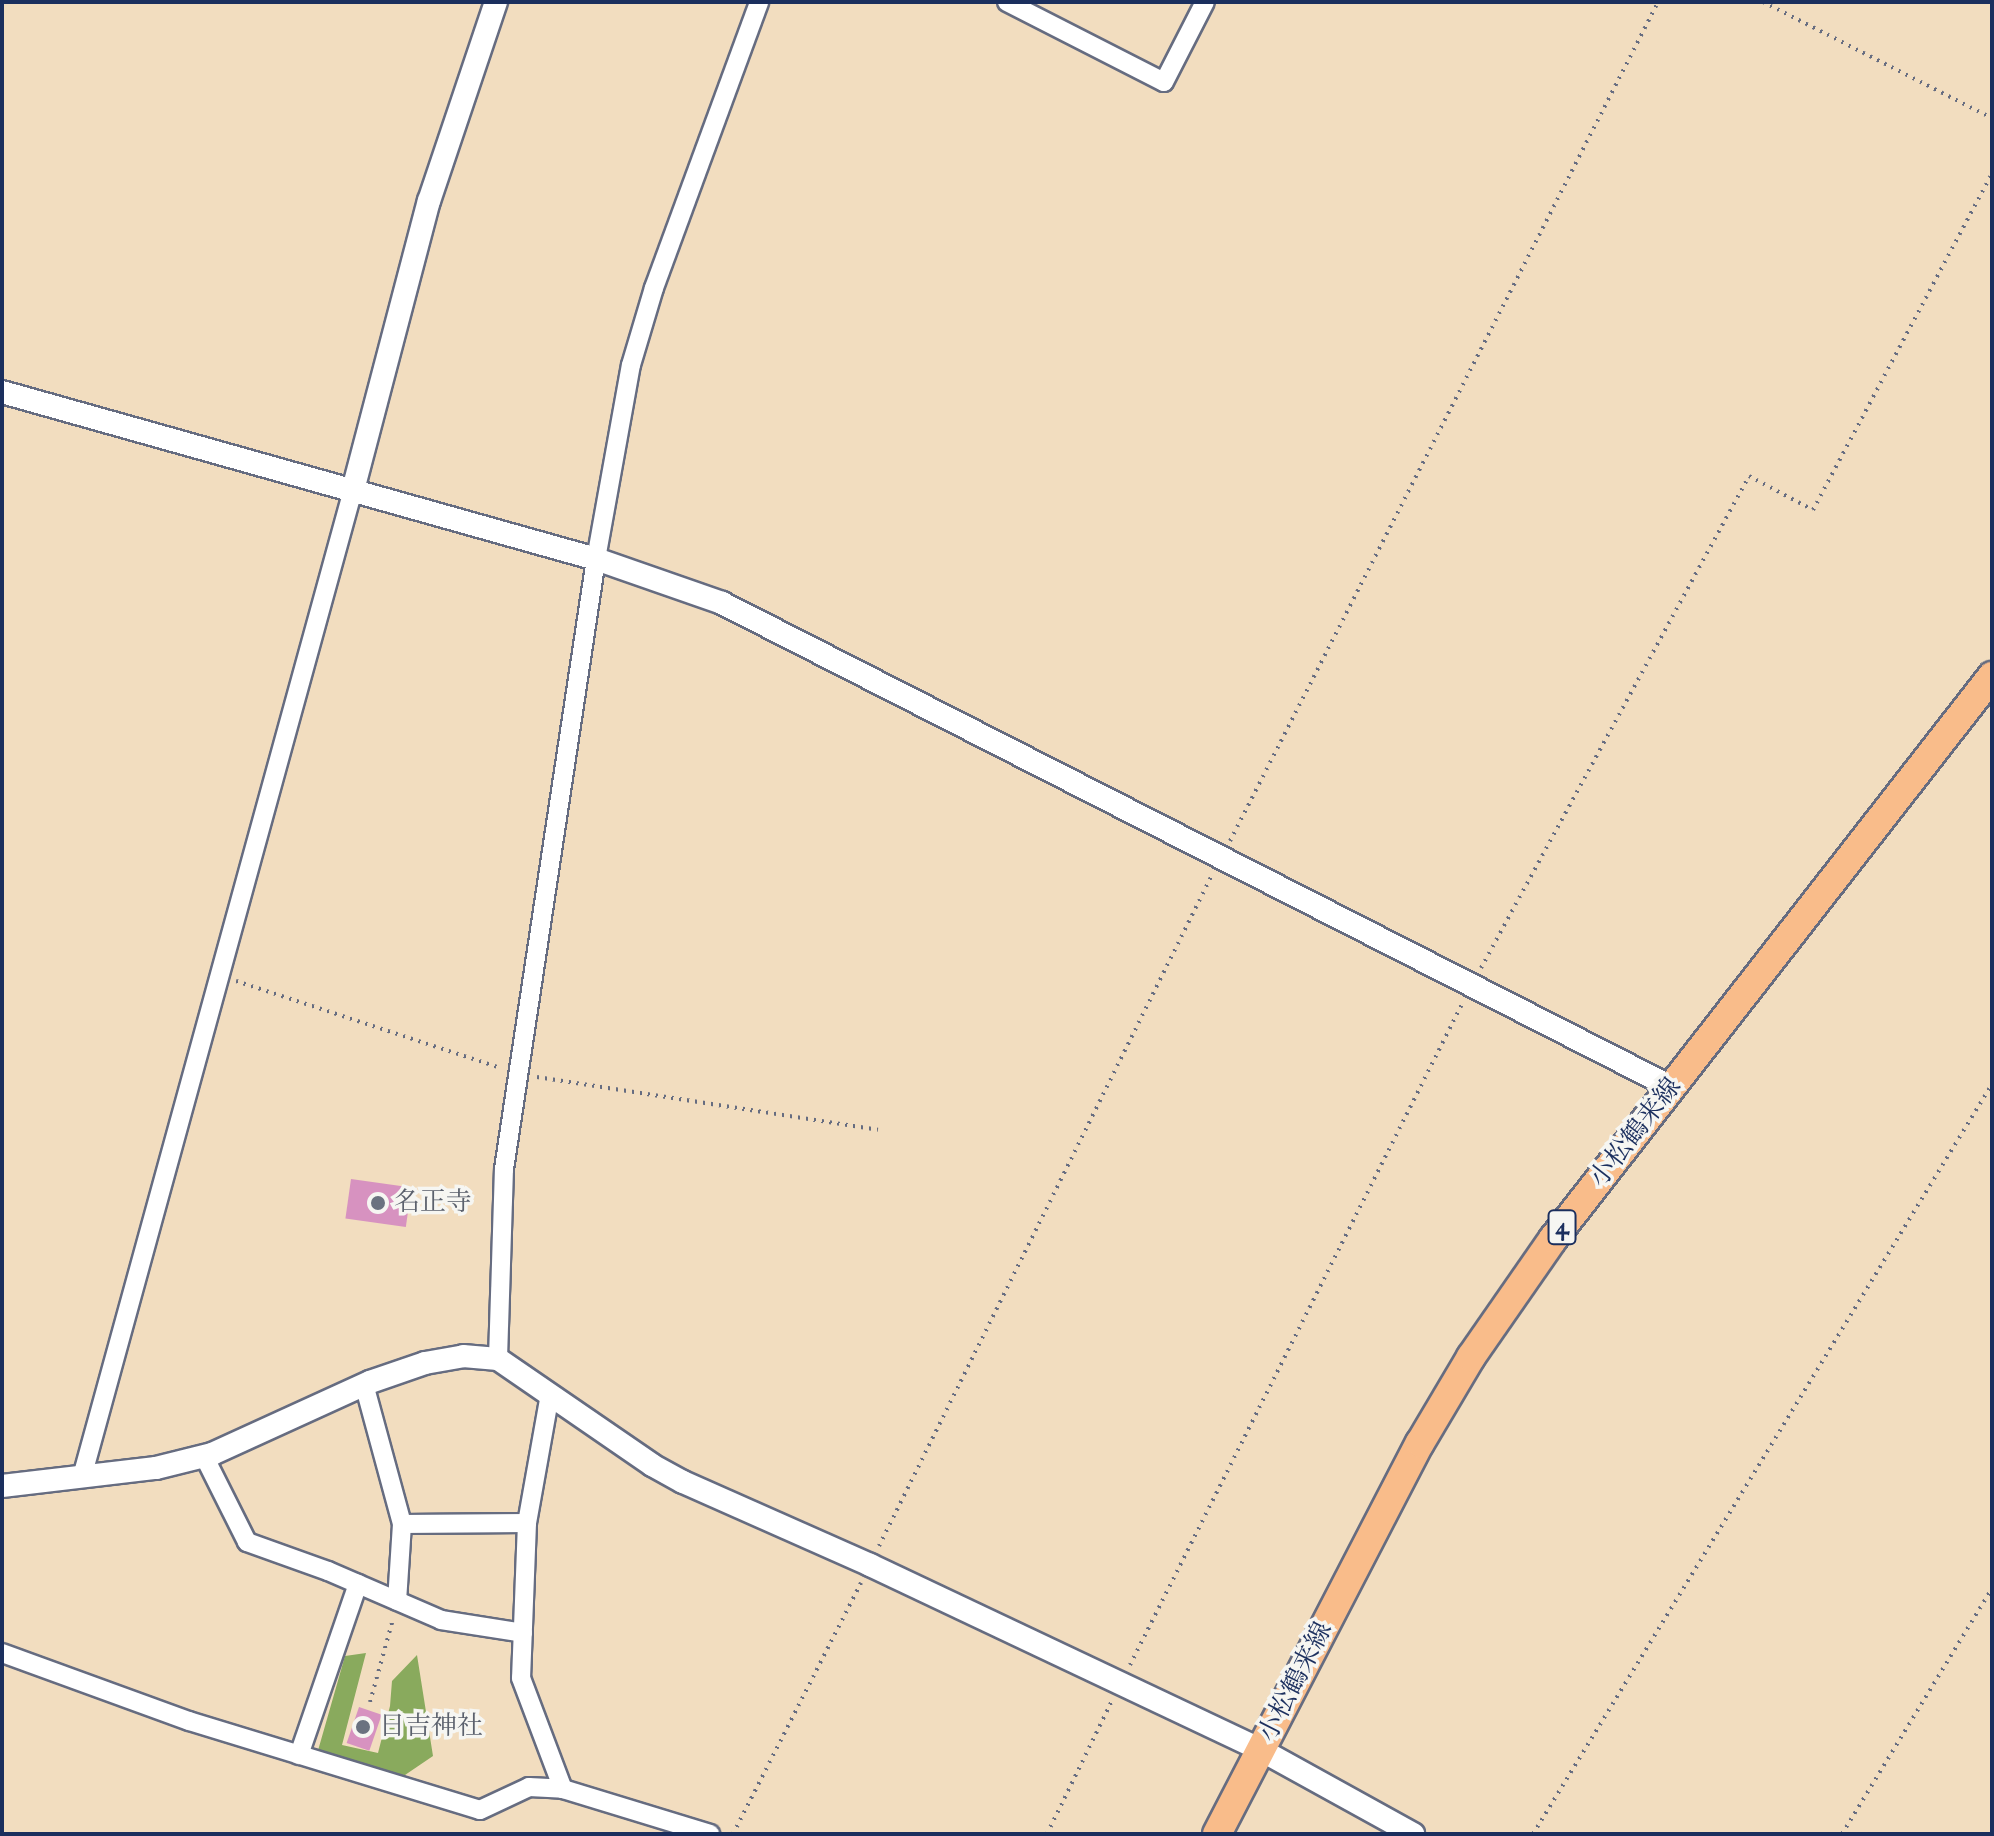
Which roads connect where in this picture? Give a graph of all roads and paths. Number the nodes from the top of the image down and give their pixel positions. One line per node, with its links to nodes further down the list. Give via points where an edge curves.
1 (496, 2): 10 (street, via 429,201)
2 (759, 2): 11 (street, via 631,365)
3 (1007, 2): 4 (street, via 1164,82)
4 (1205, 2)
5 (1658, 2): 13 (path)
6 (1763, 2): 7 (path)
7 (1992, 118)
8 (1992, 173): 15 (path, via 1813,510 1749,476)
9 (2, 392): 10 (street)
10 (353, 490): 11 (street); 14 (street)
11 (596, 559): 13 (street, via 722,603); 16 (street)
12 (1992, 676): 18 (main road, 小松鶴来線 / 4)
13 (1221, 857): 15 (street); 28 (path)
14 (219, 976): 16 (path); 24 (street)
15 (1472, 984): 18 (street); 34 (path)
16 (519, 1074): 19 (path); 20 (street, via 504,1169)
17 (1992, 1084): 44 (path)
18 (1671, 1087): 36 (main road, 小松鶴来線 / 4, via 1553,1239 1471,1357 1413,1457)
19 (878, 1130)
20 (498, 1359): 21 (street, via 463,1356 425,1363); 22 (street)
21 (364, 1384): 23 (street); 27 (street)
22 (550, 1394): 26 (street); 28 (street, via 683,1482)
23 (204, 1456): 24 (street); 29 (street, via 247,1542)
24 (82, 1477): 25 (street)
25 (2, 1486)
26 (527, 1523): 27 (street); 32 (street)
27 (402, 1524): 31 (street)
28 (870, 1565): 34 (street); 40 (path)
29 (358, 1584): 31 (street); 37 (street)
30 (1992, 1588): 45 (path)
31 (397, 1601): 32 (street, via 441,1620); 35 (path)
32 (523, 1633): 38 (street, via 521,1678)
33 (2, 1653): 37 (street)
34 (1121, 1683): 36 (street); 41 (path)
35 (370, 1702)
36 (1261, 1750): 42 (main road, 小松鶴来線 / 4); 43 (street)
37 (299, 1755): 38 (street, via 480,1810 529,1787)
38 (563, 1789): 39 (street)
39 (710, 1834)
40 (733, 1834)
41 (1047, 1834)
42 (1217, 1834)
43 (1413, 1834)
44 (1533, 1834)
45 (1842, 1834)

